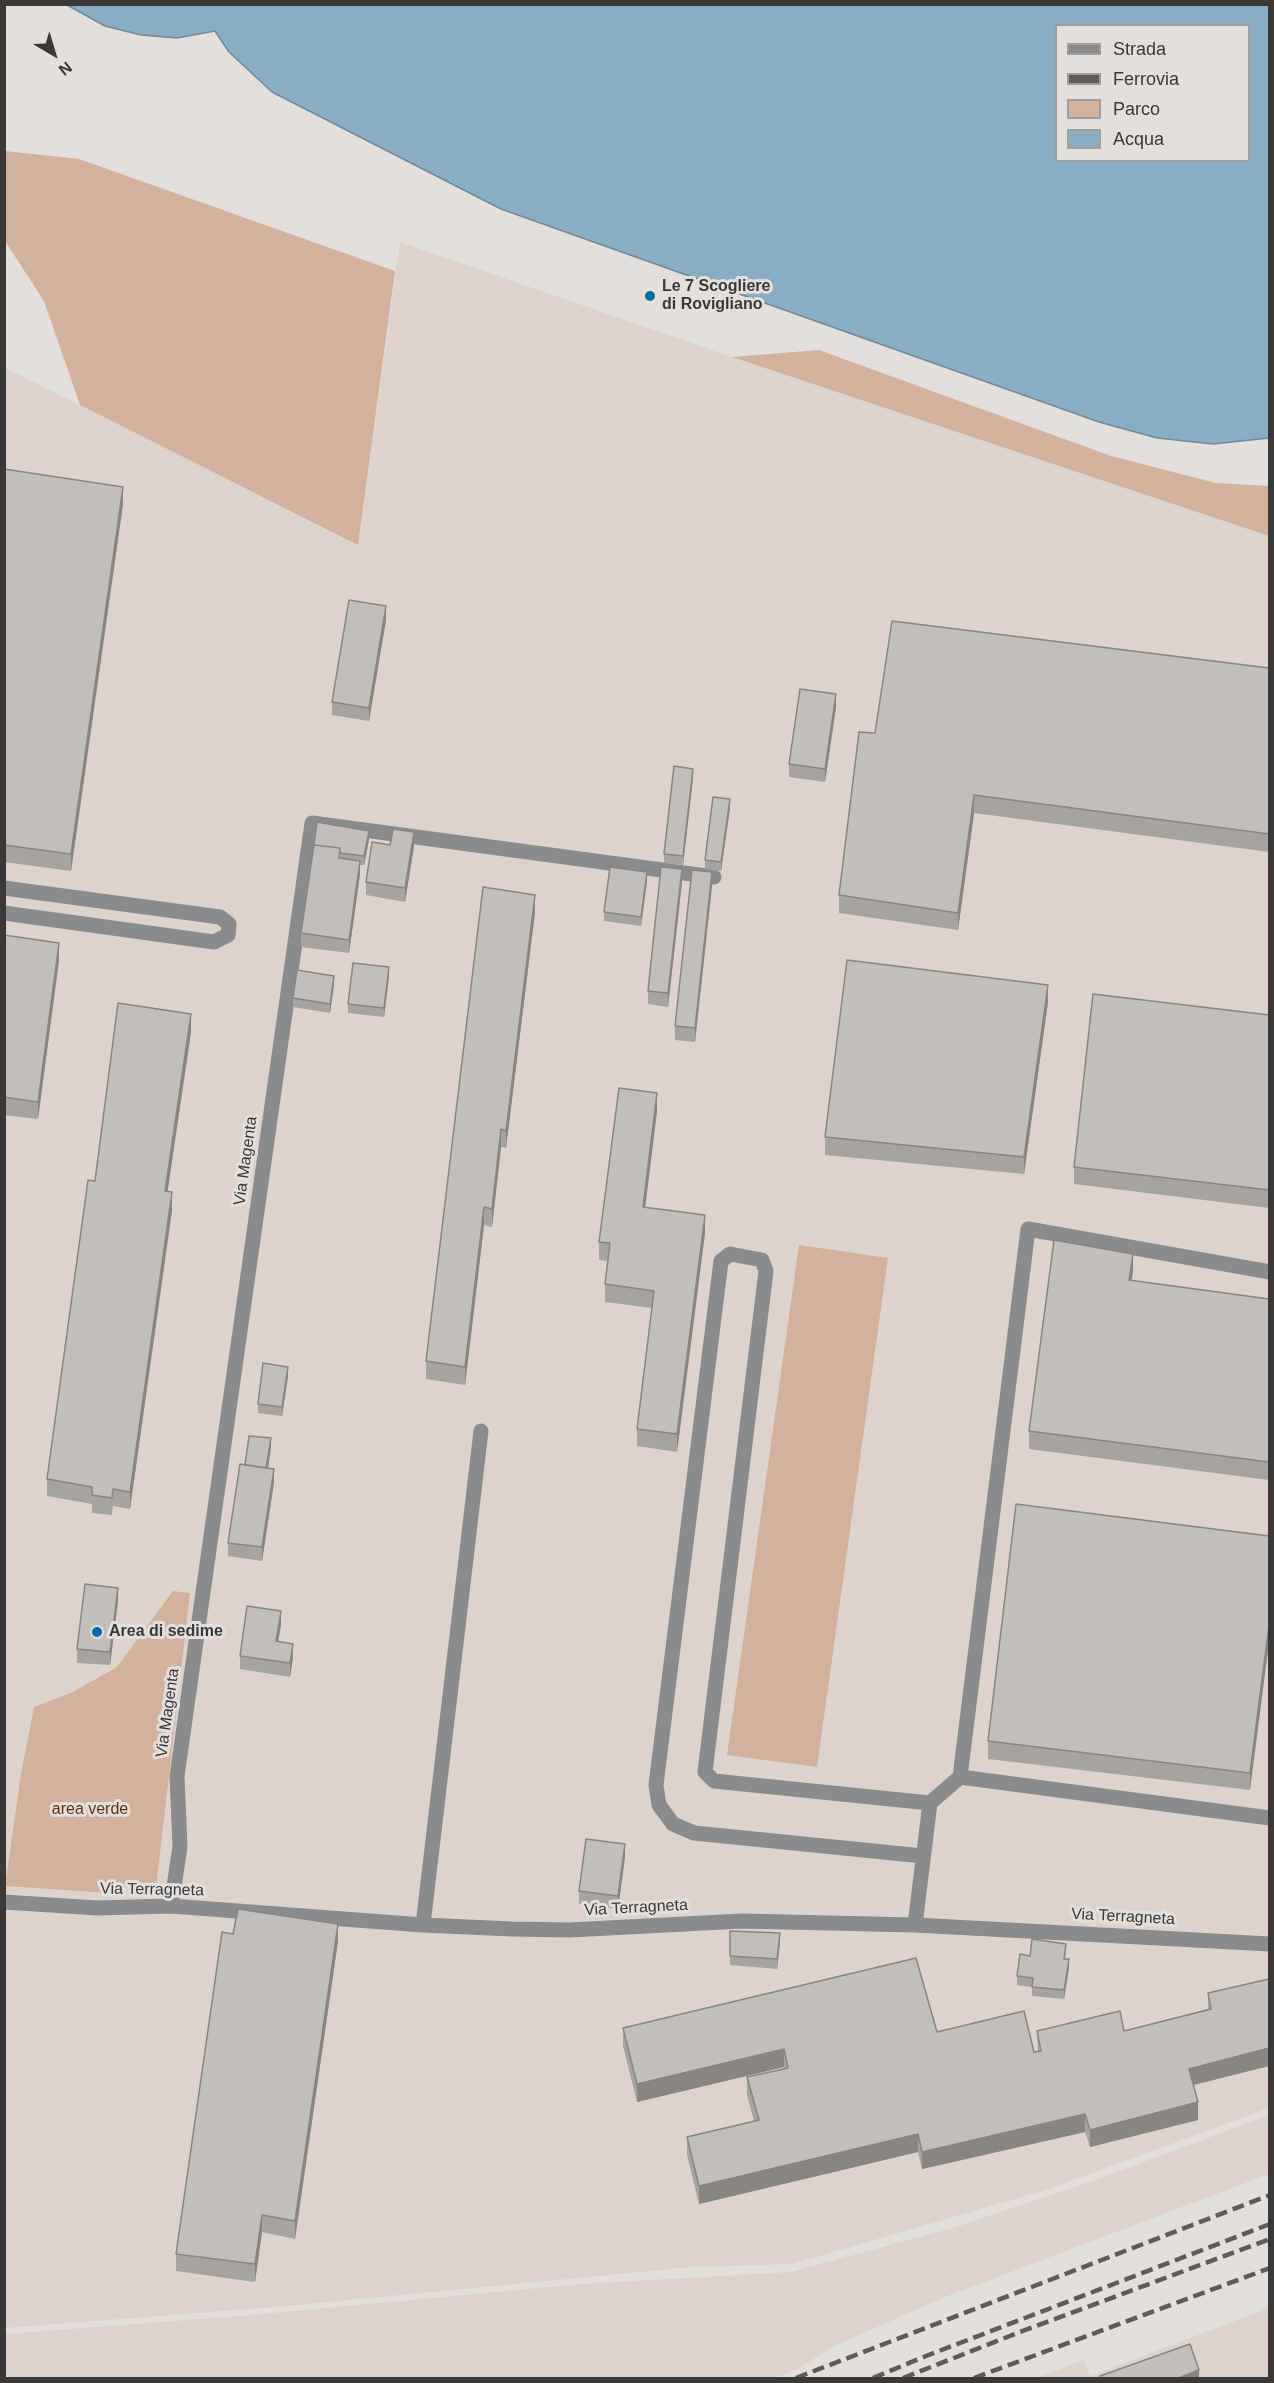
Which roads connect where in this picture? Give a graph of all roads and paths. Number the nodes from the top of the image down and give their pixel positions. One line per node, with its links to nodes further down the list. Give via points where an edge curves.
1 (714, 877): 11 (street, Via Magenta, via 312,823 177,1776 180,1847)
2 (4, 888): 3 (street, via 220,917 229,924 228,935 214,942)
3 (4, 913)
4 (1269, 1272): 6 (street, via 1028,1229)
5 (481, 1431): 12 (street)
6 (960, 1777): 7 (street); 8 (street)
7 (930, 1803): 9 (street); 9 (street, via 714,1781 705,1772 766,1271 762,1260 730,1254 721,1261 718,1284 656,1785 659,1805 673,1824 694,1833)
8 (1269, 1818)
9 (923, 1856): 13 (street)
10 (4, 1902): 11 (street, Via Terragneta, via 97,1908)
11 (171, 1906): 12 (street, Via Terragneta)
12 (423, 1925): 13 (street, Via Terragneta, via 570,1930 742,1922)
13 (915, 1925): 14 (street, Via Terragneta)
14 (1269, 1944)

